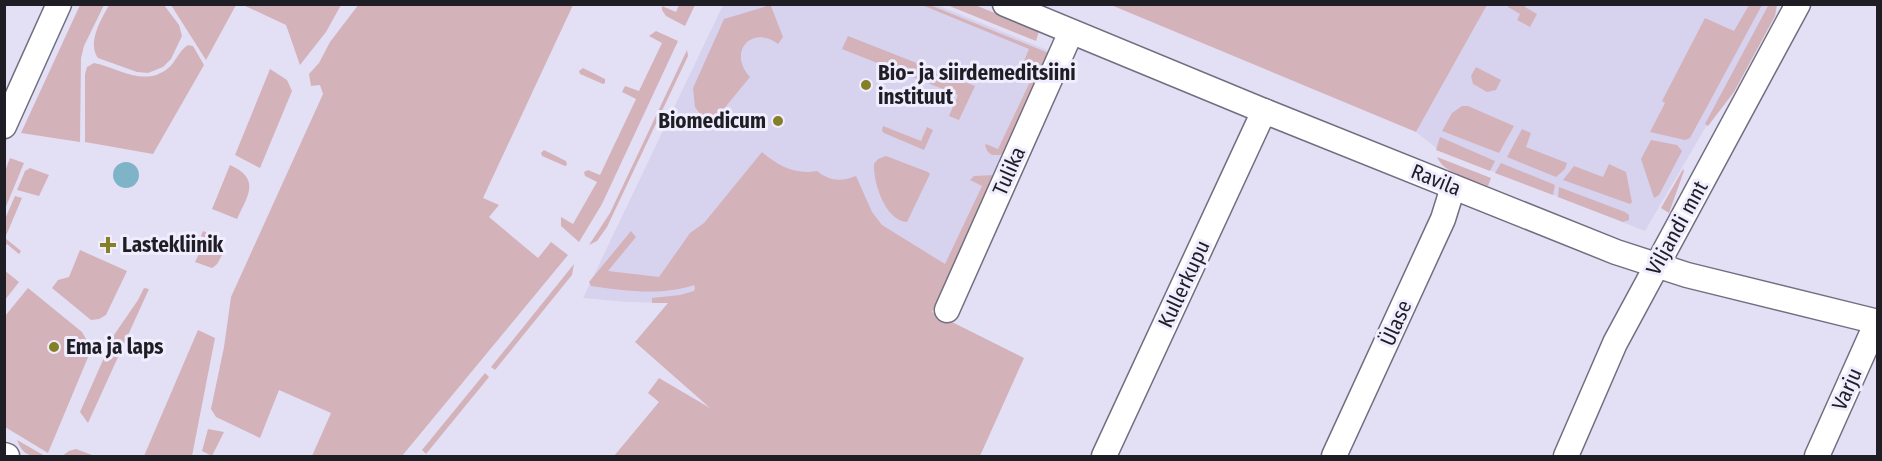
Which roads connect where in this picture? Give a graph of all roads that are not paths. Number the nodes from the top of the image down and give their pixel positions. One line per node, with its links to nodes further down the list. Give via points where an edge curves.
1 (59, 4): 6 (street)
2 (1005, 4): 4 (street, Ravila)
3 (1798, 4): 8 (street, Viljandi mnt)
4 (1071, 32): 5 (street, Ravila); 9 (street, Tulika)
5 (1264, 111): 7 (street, Ravila); 11 (street, Kullerkupu)
6 (4, 126)
7 (1453, 187): 8 (street, Ravila); 12 (street, Ülase, via 1443,219)
8 (1656, 265): 10 (street, Ravila); 13 (street, Viljandi mnt, via 1615,343)
9 (947, 310)
10 (1877, 322): 14 (street, Varju)
11 (1104, 456)
12 (1334, 456)
13 (1566, 456)
14 (1817, 456)

